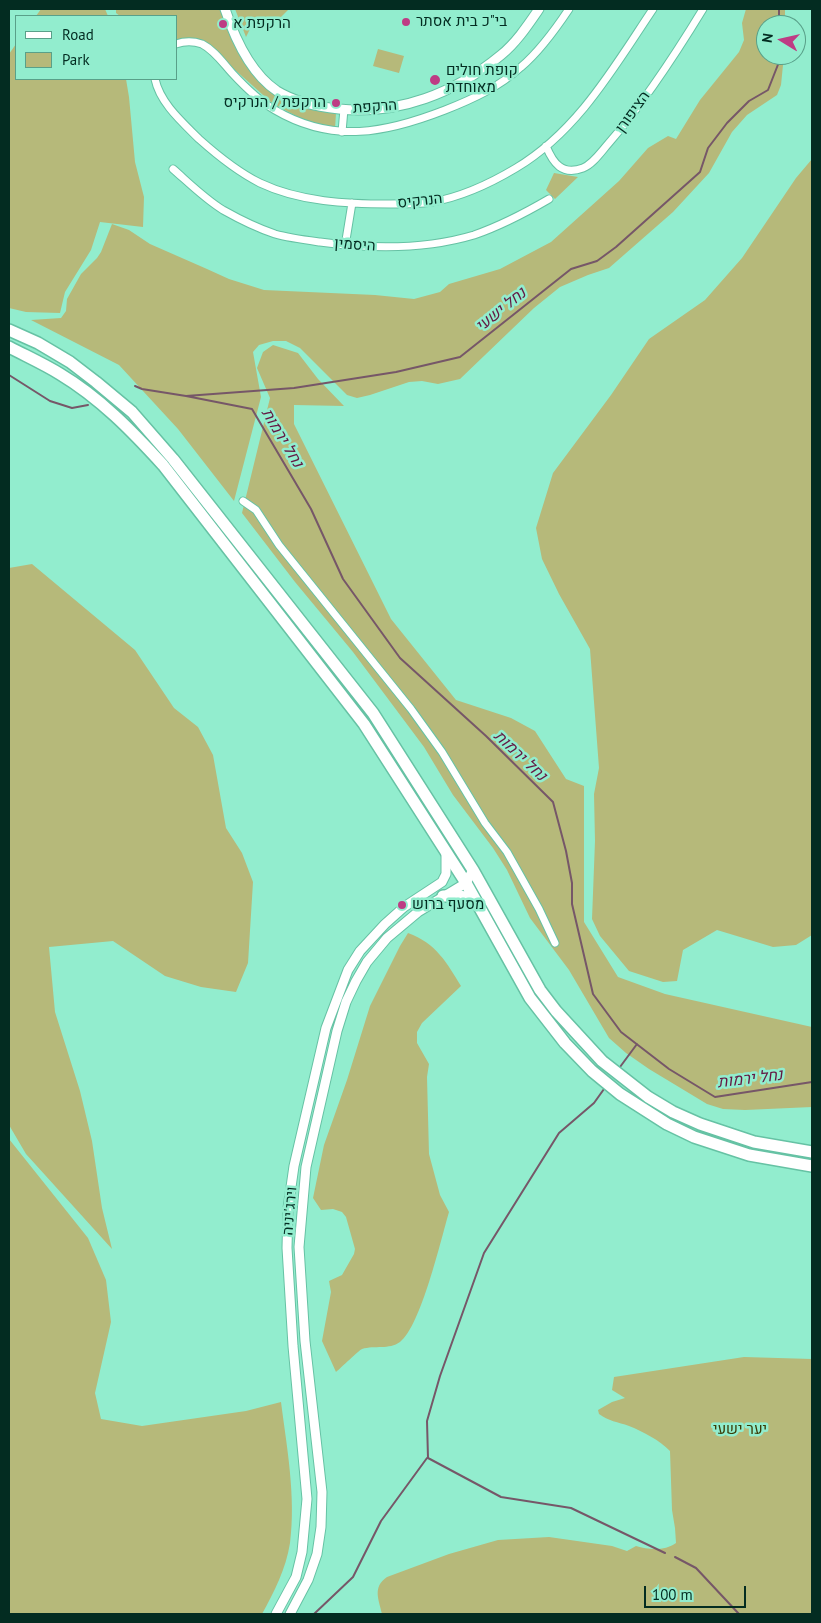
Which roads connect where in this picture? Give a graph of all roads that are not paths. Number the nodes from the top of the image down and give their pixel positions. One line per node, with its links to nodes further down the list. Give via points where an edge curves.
1 (225, 9): 8 (street, הרקפת, via 246,56 277,91 307,103)
2 (539, 9): 8 (street, הרקפת, via 501,55 445,91 401,106)
3 (569, 9): 9 (street, via 520,69 486,92 410,123 365,132)
4 (653, 9): 10 (street, הנרקיס, via 591,100)
5 (703, 9): 10 (street, הציפורן, via 622,128 585,168 568,170 559,166 553,162)
6 (178, 43): 9 (street, via 196,42 212,50 244,85 273,109 318,128)
7 (155, 80): 13 (street, הנרקיס, via 162,96 190,130 212,151 246,175 295,195)
8 (344, 109): 9 (street)
9 (342, 132)
10 (546, 146): 13 (street, הנרקיס, via 498,178 452,197 412,204)
11 (173, 169): 14 (street, היסמין, via 221,209 246,222 275,234)
12 (549, 199): 14 (street, היסמין, via 498,225 449,241 397,247)
13 (352, 203): 14 (street)
14 (346, 246)
15 (9, 330): 19 (highway, via 70,362 114,396 153,435 373,713)
16 (9, 347): 18 (highway, via 79,386 134,432 364,724)
17 (243, 501): 23 (street, via 256,510 279,545 411,708 507,852)
18 (446, 852): 20 (highway); 26 (street, וירג'יניה, via 446,874 442,882 404,907 360,951 348,970 326,1028 294,1166 287,1248 292,1346 307,1499 296,1578)
19 (473, 870): 20 (street, וירג'יניה); 24 (highway, via 540,990 602,1061 648,1096 700,1124 754,1142)
20 (466, 882): 21 (street, וירג'יניה); 22 (highway)
21 (443, 896): 22 (highway, via 461,896); 27 (street, וירג'יניה, via 392,933 367,962 356,981 337,1031 306,1167 299,1247 305,1341 322,1492 321,1527 317,1554 308,1580)
22 (477, 903): 25 (highway, via 530,998 547,1021 592,1071 620,1094 694,1137 749,1155)
23 (555, 943)
24 (809, 1150)
25 (812, 1166)
26 (276, 1614)
27 (290, 1614)

